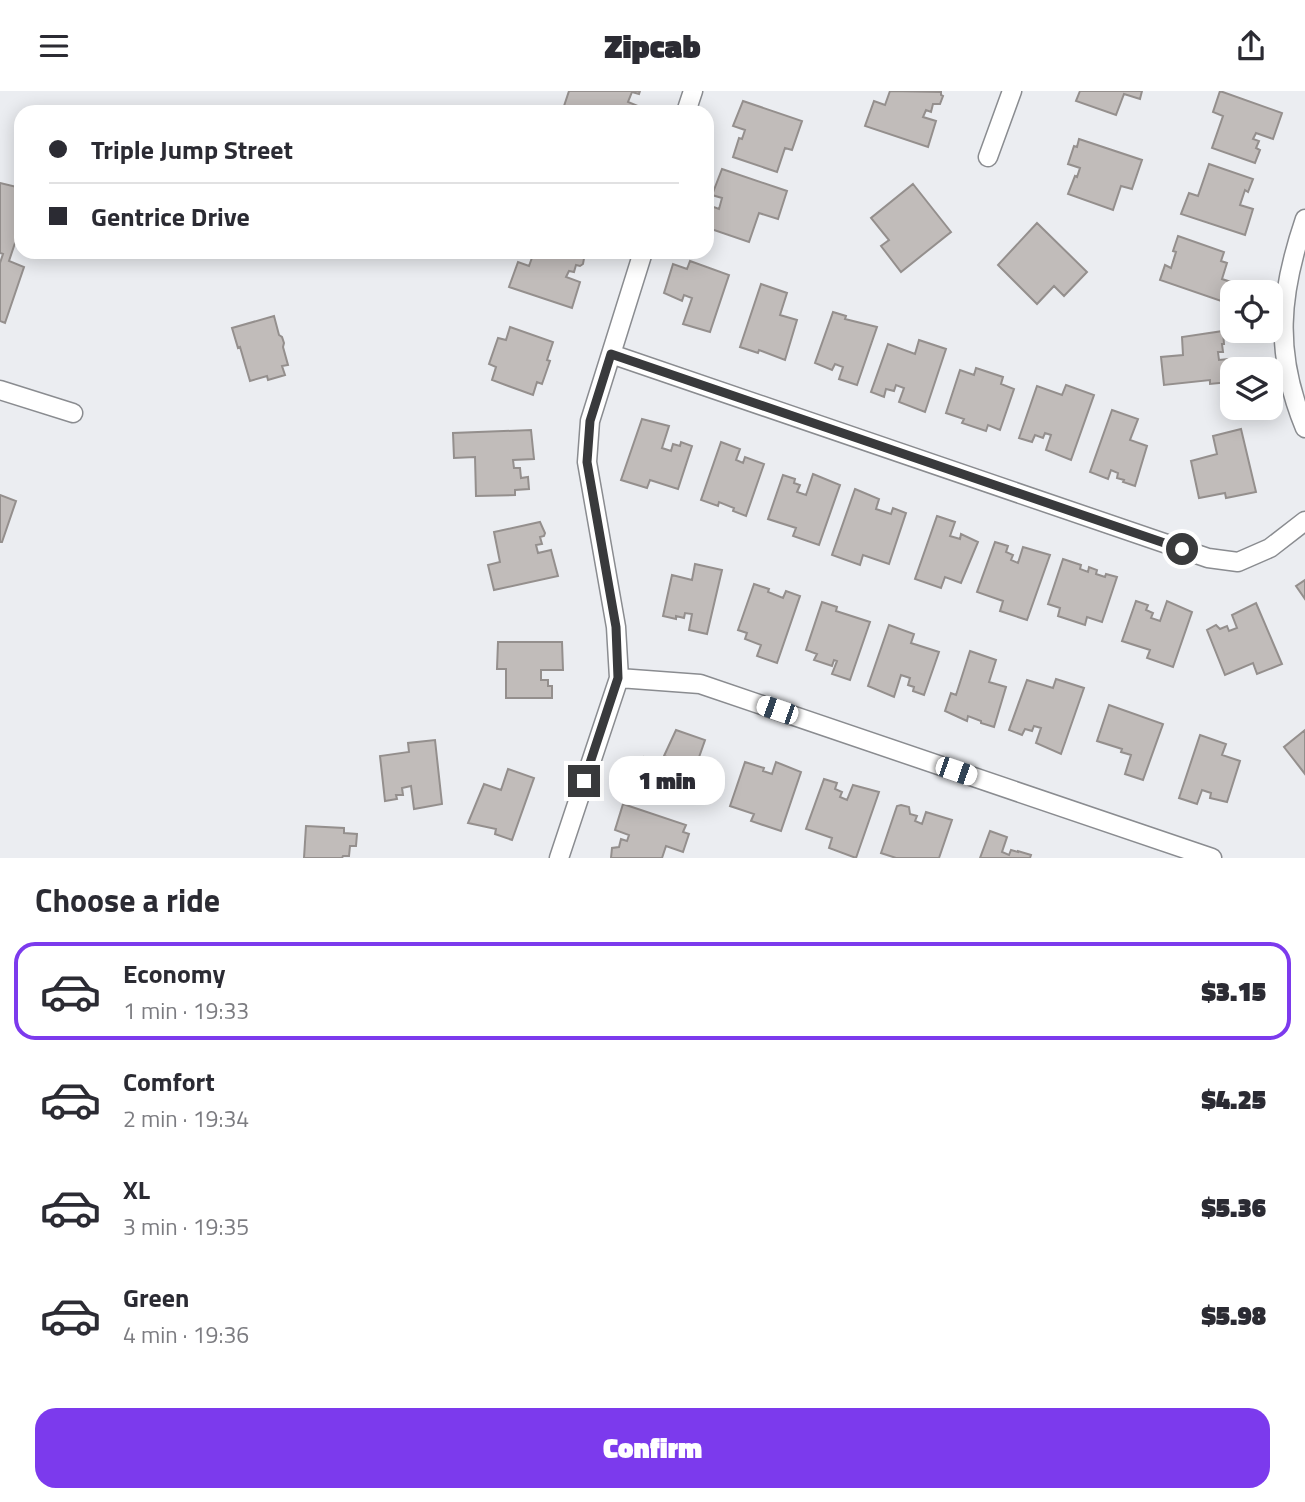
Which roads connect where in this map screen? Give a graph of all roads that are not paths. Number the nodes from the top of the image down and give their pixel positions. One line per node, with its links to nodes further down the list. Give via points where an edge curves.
1 (1012, 91): 2 (street)
2 (988, 157)
3 (1305, 219): 8 (street, via 1284,298 1283,349)
4 (641, 259): 5 (street)
5 (611, 354): 9 (street, via 1208,558 1238,562 1270,548); 10 (street, via 590,421 587,462 616,627)
6 (0, 390): 7 (street)
7 (73, 413)
8 (1305, 428)
9 (1305, 521)
10 (618, 678): 11 (street); 12 (street, via 701,684)
11 (559, 858)
12 (1212, 858)

